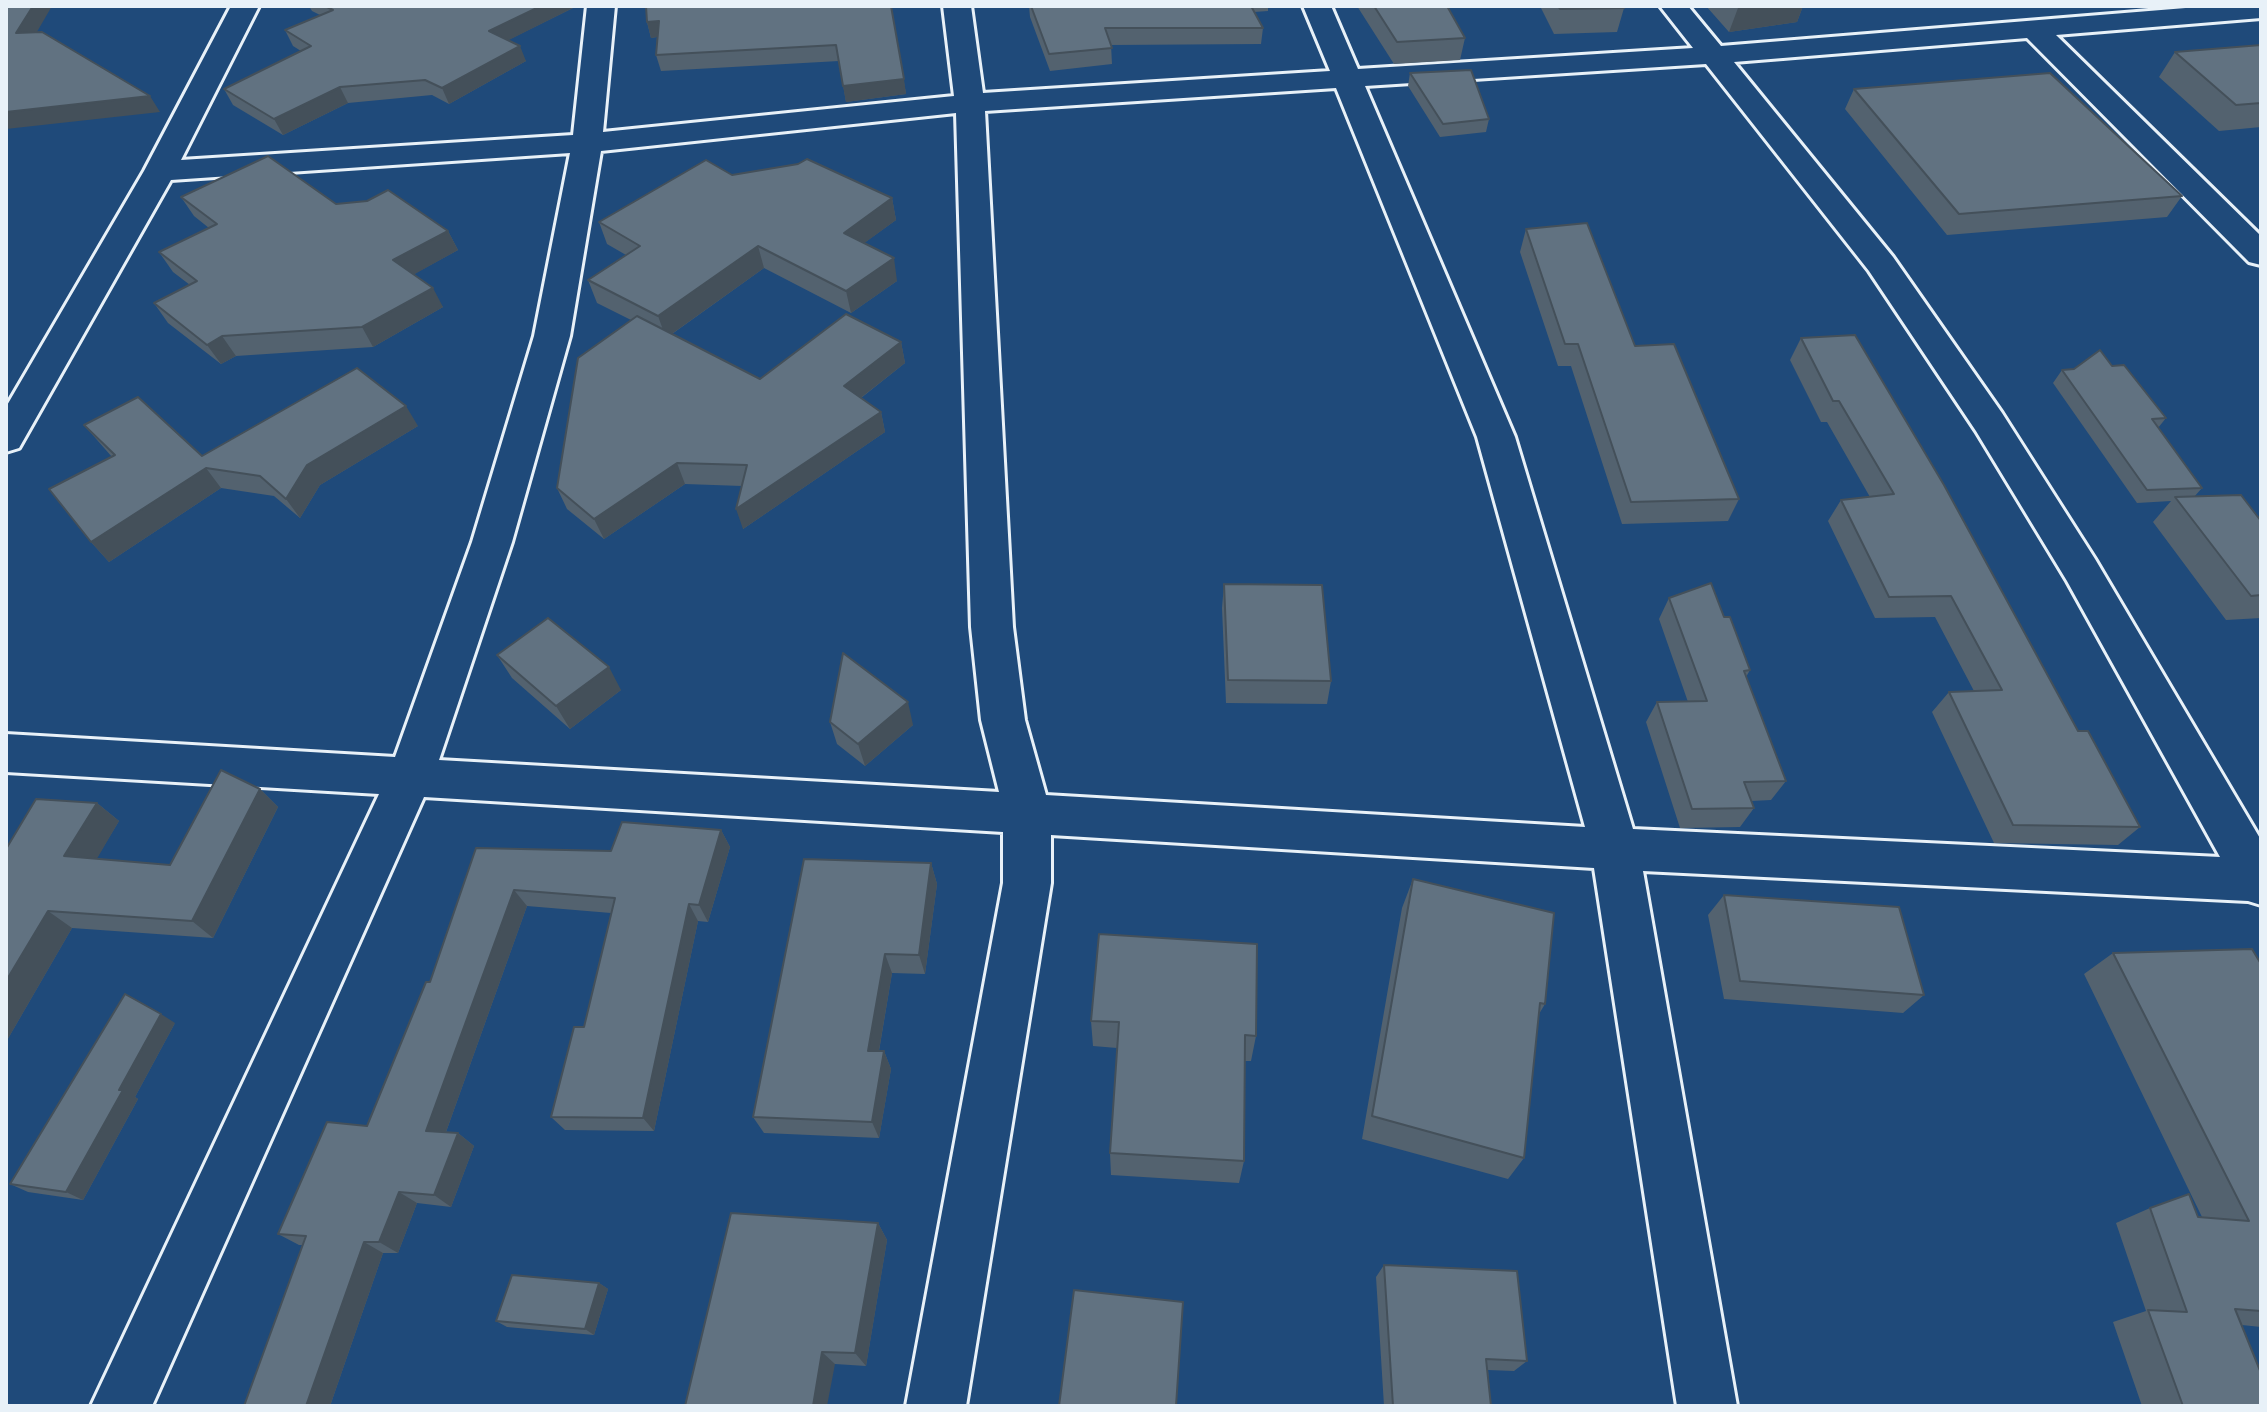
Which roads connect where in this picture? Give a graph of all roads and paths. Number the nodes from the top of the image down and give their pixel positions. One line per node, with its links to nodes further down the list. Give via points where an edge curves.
1 (245, 6): 12 (street)
2 (601, 6): 11 (street)
3 (957, 6): 10 (street)
4 (1317, 6): 9 (street)
5 (1674, 6): 8 (street)
6 (2247, 9): 7 (street)
7 (2039, 22): 8 (street); 13 (street)
8 (1713, 55): 9 (street); 19 (street, via 1881,264 1989,422)
9 (1349, 80): 10 (street); 18 (street, via 1496,437)
10 (970, 103): 11 (street); 17 (street, via 992,627 1003,720)
11 (587, 143): 12 (street); 16 (street, via 552,336 492,542)
12 (160, 171): 14 (street)
13 (2261, 255)
14 (6, 439)
15 (6, 753): 16 (street)
16 (410, 778): 17 (street); 20 (street)
17 (1027, 812): 18 (street); 21 (street, via 1027,883)
18 (1615, 849): 19 (street); 22 (street)
19 (2260, 881)
20 (121, 1406)
21 (936, 1406)
22 (1707, 1406)

